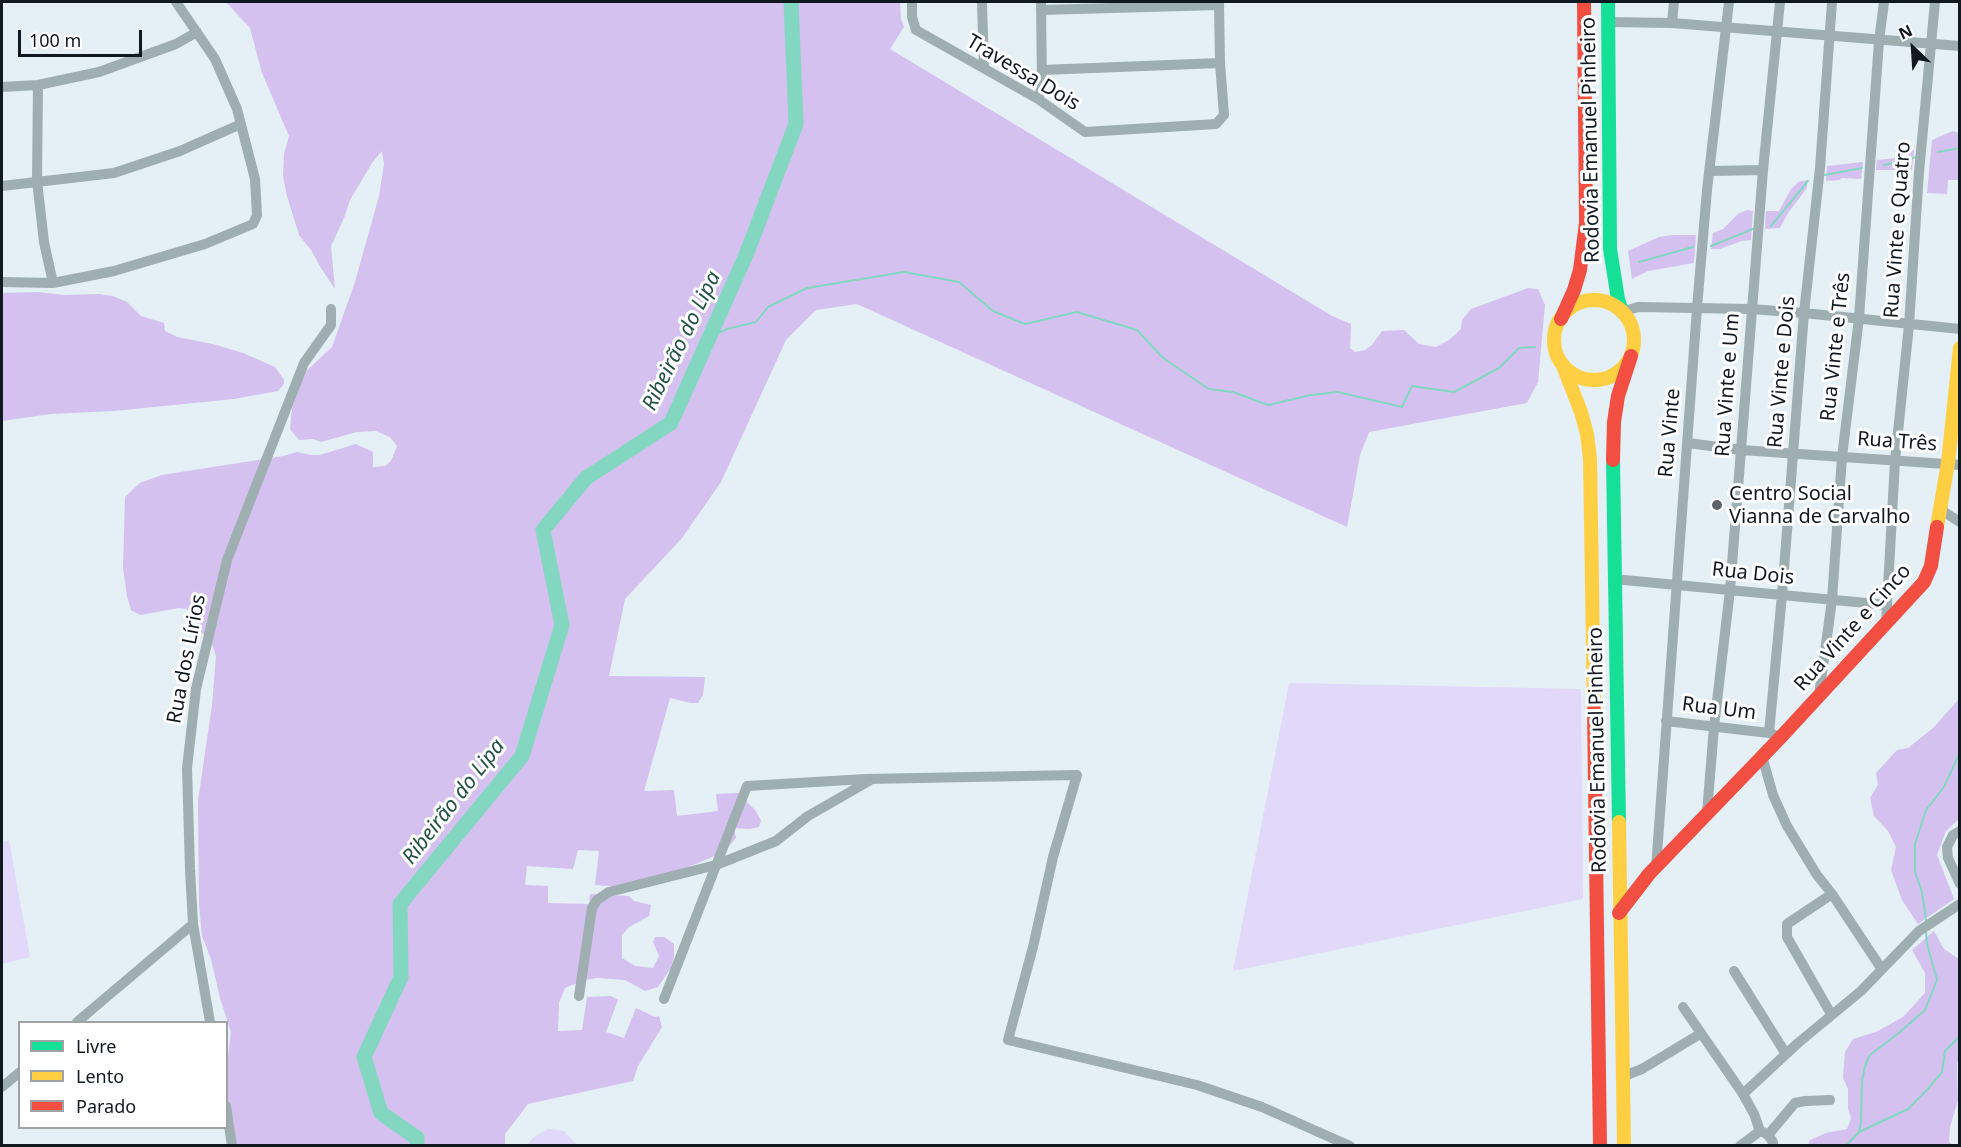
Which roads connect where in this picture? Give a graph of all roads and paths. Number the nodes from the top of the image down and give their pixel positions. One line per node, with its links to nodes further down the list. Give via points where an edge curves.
1 (176, 2): 18 (street)
2 (912, 2): 24 (street, Travessa Dois, via 916,30)
3 (982, 2): 24 (street)
4 (1584, 2): 42 (main road, Rodovia Emanuel Pinheiro, via 1586,222 1580,270)
5 (1608, 2): 14 (main road, Rodovia Emanuel Pinheiro)
6 (1674, 2): 15 (street)
7 (1729, 2): 16 (street, Rua Vinte)
8 (1780, 2): 17 (street, Rua Vinte e Um)
9 (1832, 2): 19 (street, Rua Vinte e Dois)
10 (1884, 2): 20 (street, Rua Vinte e Três)
11 (1935, 2): 21 (street, Rua Vinte e Quatro)
12 (1219, 3): 13 (street); 23 (street)
13 (1041, 6): 25 (street)
14 (1608, 22): 15 (street); 39 (main road, Rodovia Emanuel Pinheiro, via 1610,249)
15 (1672, 23): 16 (street)
16 (1727, 27): 17 (street); 31 (street, Rua Vinte)
17 (1778, 31): 19 (street); 30 (street, Rua Vinte e Um)
18 (197, 32): 26 (street, via 176,44 108,69); 29 (street, via 229,88)
19 (1829, 37): 20 (street); 40 (street, Rua Vinte e Dois)
20 (1879, 41): 21 (street); 41 (street, Rua Vinte e Três)
21 (1931, 44): 22 (street); 43 (street, Rua Vinte e Quatro)
22 (1959, 46)
23 (1220, 63): 25 (street); 28 (street, Travessa Dois, via 1224,115 1216,124 1085,132)
24 (984, 68): 28 (street, Travessa Dois)
25 (1042, 70): 28 (street)
26 (38, 85): 27 (street); 32 (street)
27 (2, 87)
28 (1038, 99)
29 (241, 124): 32 (street, via 180,151 114,173); 35 (street, via 255,179 257,214 253,224 158,259)
30 (1762, 170): 31 (street); 38 (street, Rua Vinte e Um)
31 (1710, 171): 36 (street, Rua Vinte)
32 (37, 181): 33 (street); 35 (street)
33 (2, 186)
34 (2, 282): 35 (street)
35 (53, 283)
36 (1697, 308): 38 (street); 39 (street, via 1638,307); 48 (street, Rua Vinte)
37 (332, 309): 78 (street, Rua dos Lírios, via 331,325 304,363 227,560 200,670 187,768)
38 (1751, 309): 40 (street); 49 (street, Rua Vinte e Um)
39 (1622, 312): 42 (main road, via 1609,303 1592,301 1574,306); 46 (main road, via 1631,325)
40 (1804, 313): 41 (street); 50 (street, Rua Vinte e Dois)
41 (1859, 318): 43 (street); 51 (street, Rua Vinte e Três)
42 (1561, 319): 47 (main road, via 1554,342)
43 (1910, 325): 44 (street); 52 (street, Rua Vinte e Quatro)
44 (1959, 329)
45 (1959, 348): 53 (main road, Rua Vinte e Cinco)
46 (1631, 356): 47 (main road, via 1619,371 1602,380 1587,380); 56 (main road, Rodovia Emanuel Pinheiro, via 1614,422)
47 (1563, 366): 98 (main road, Rodovia Emanuel Pinheiro, via 1581,412 1590,459)
48 (1688, 443): 49 (street, Rua Três); 57 (street, Rua Vinte)
49 (1741, 450): 50 (street, Rua Três); 58 (street, Rua Vinte e Um)
50 (1794, 453): 51 (street, Rua Três); 59 (street, Rua Vinte e Dois)
51 (1842, 457): 52 (street, Rua Três); 60 (street, Rua Vinte e Três)
52 (1895, 461): 53 (street, Rua Três); 61 (street)
53 (1954, 464): 54 (main road, Rua Vinte e Cinco)
54 (1941, 510): 55 (street); 62 (main road, Rua Vinte e Cinco, via 1931,566 1924,582)
55 (1959, 522)
56 (1614, 579): 57 (street, Rua Dois); 71 (main road, Rodovia Emanuel Pinheiro)
57 (1676, 585): 58 (street, Rua Dois); 64 (street, Rua Vinte)
58 (1730, 590): 59 (street, Rua Dois); 65 (street, Rua Vinte e Um)
59 (1782, 595): 60 (street, Rua Dois); 66 (street, Rua Vinte e Dois)
60 (1832, 600): 61 (street, Rua Dois); 63 (street, Rua Vinte e Três)
61 (1887, 605): 62 (street)
62 (1886, 625): 63 (main road, Rua Vinte e Cinco)
63 (1820, 695): 66 (main road, Rua Vinte e Cinco)
64 (1666, 721): 65 (street, Rua Um); 73 (street, Rua Vinte)
65 (1714, 727): 66 (street, Rua Um); 69 (street, Rua Vinte e Um)
66 (1775, 735): 67 (main road, Rua Vinte e Cinco)
67 (1762, 756): 69 (main road, Rua Vinte e Cinco); 75 (street, via 1787,826)
68 (875, 778): 72 (street, via 808,816 776,841); 72 (street, via 747,786); 97 (street, via 1077,774 1008,1040 1197,1085 1262,1107)
69 (1707, 813): 73 (main road, Rua Vinte e Cinco)
70 (1959, 831): 74 (street, via 1947,847)
71 (1620, 863): 73 (main road, via 1625,873 1632,876); 77 (main road, Rodovia Emanuel Pinheiro)
72 (716, 865): 81 (street, via 609,892 597,900 592,909); 82 (street)
73 (1652, 871): 77 (main road, Rua Vinte e Cinco)
74 (1959, 884)
75 (1832, 894): 79 (street); 84 (street, via 1787,924 1787,937)
76 (1959, 904): 79 (street, via 1919,931)
77 (1619, 913): 90 (main road, Rodovia Emanuel Pinheiro)
78 (193, 924): 85 (street); 86 (street, Rua dos Lírios)
79 (1881, 968): 84 (street, via 1861,991)
80 (1734, 972): 88 (street)
81 (579, 996)
82 (664, 999)
83 (1683, 1007): 87 (street)
84 (1831, 1014): 88 (street)
85 (79, 1021)
86 (210, 1021)
87 (1700, 1034): 90 (street, via 1642,1070); 92 (street)
88 (1786, 1053): 92 (street)
89 (18, 1074): 91 (street)
90 (1624, 1076): 99 (main road, Rodovia Emanuel Pinheiro)
91 (2, 1087)
92 (1743, 1094): 95 (street)
93 (1830, 1100): 95 (street, via 1795,1103)
94 (228, 1119): 96 (street)
95 (1767, 1137): 100 (street)
96 (232, 1146)
97 (1350, 1146)
98 (1600, 1146)
99 (1624, 1146)
100 (1740, 1146)

